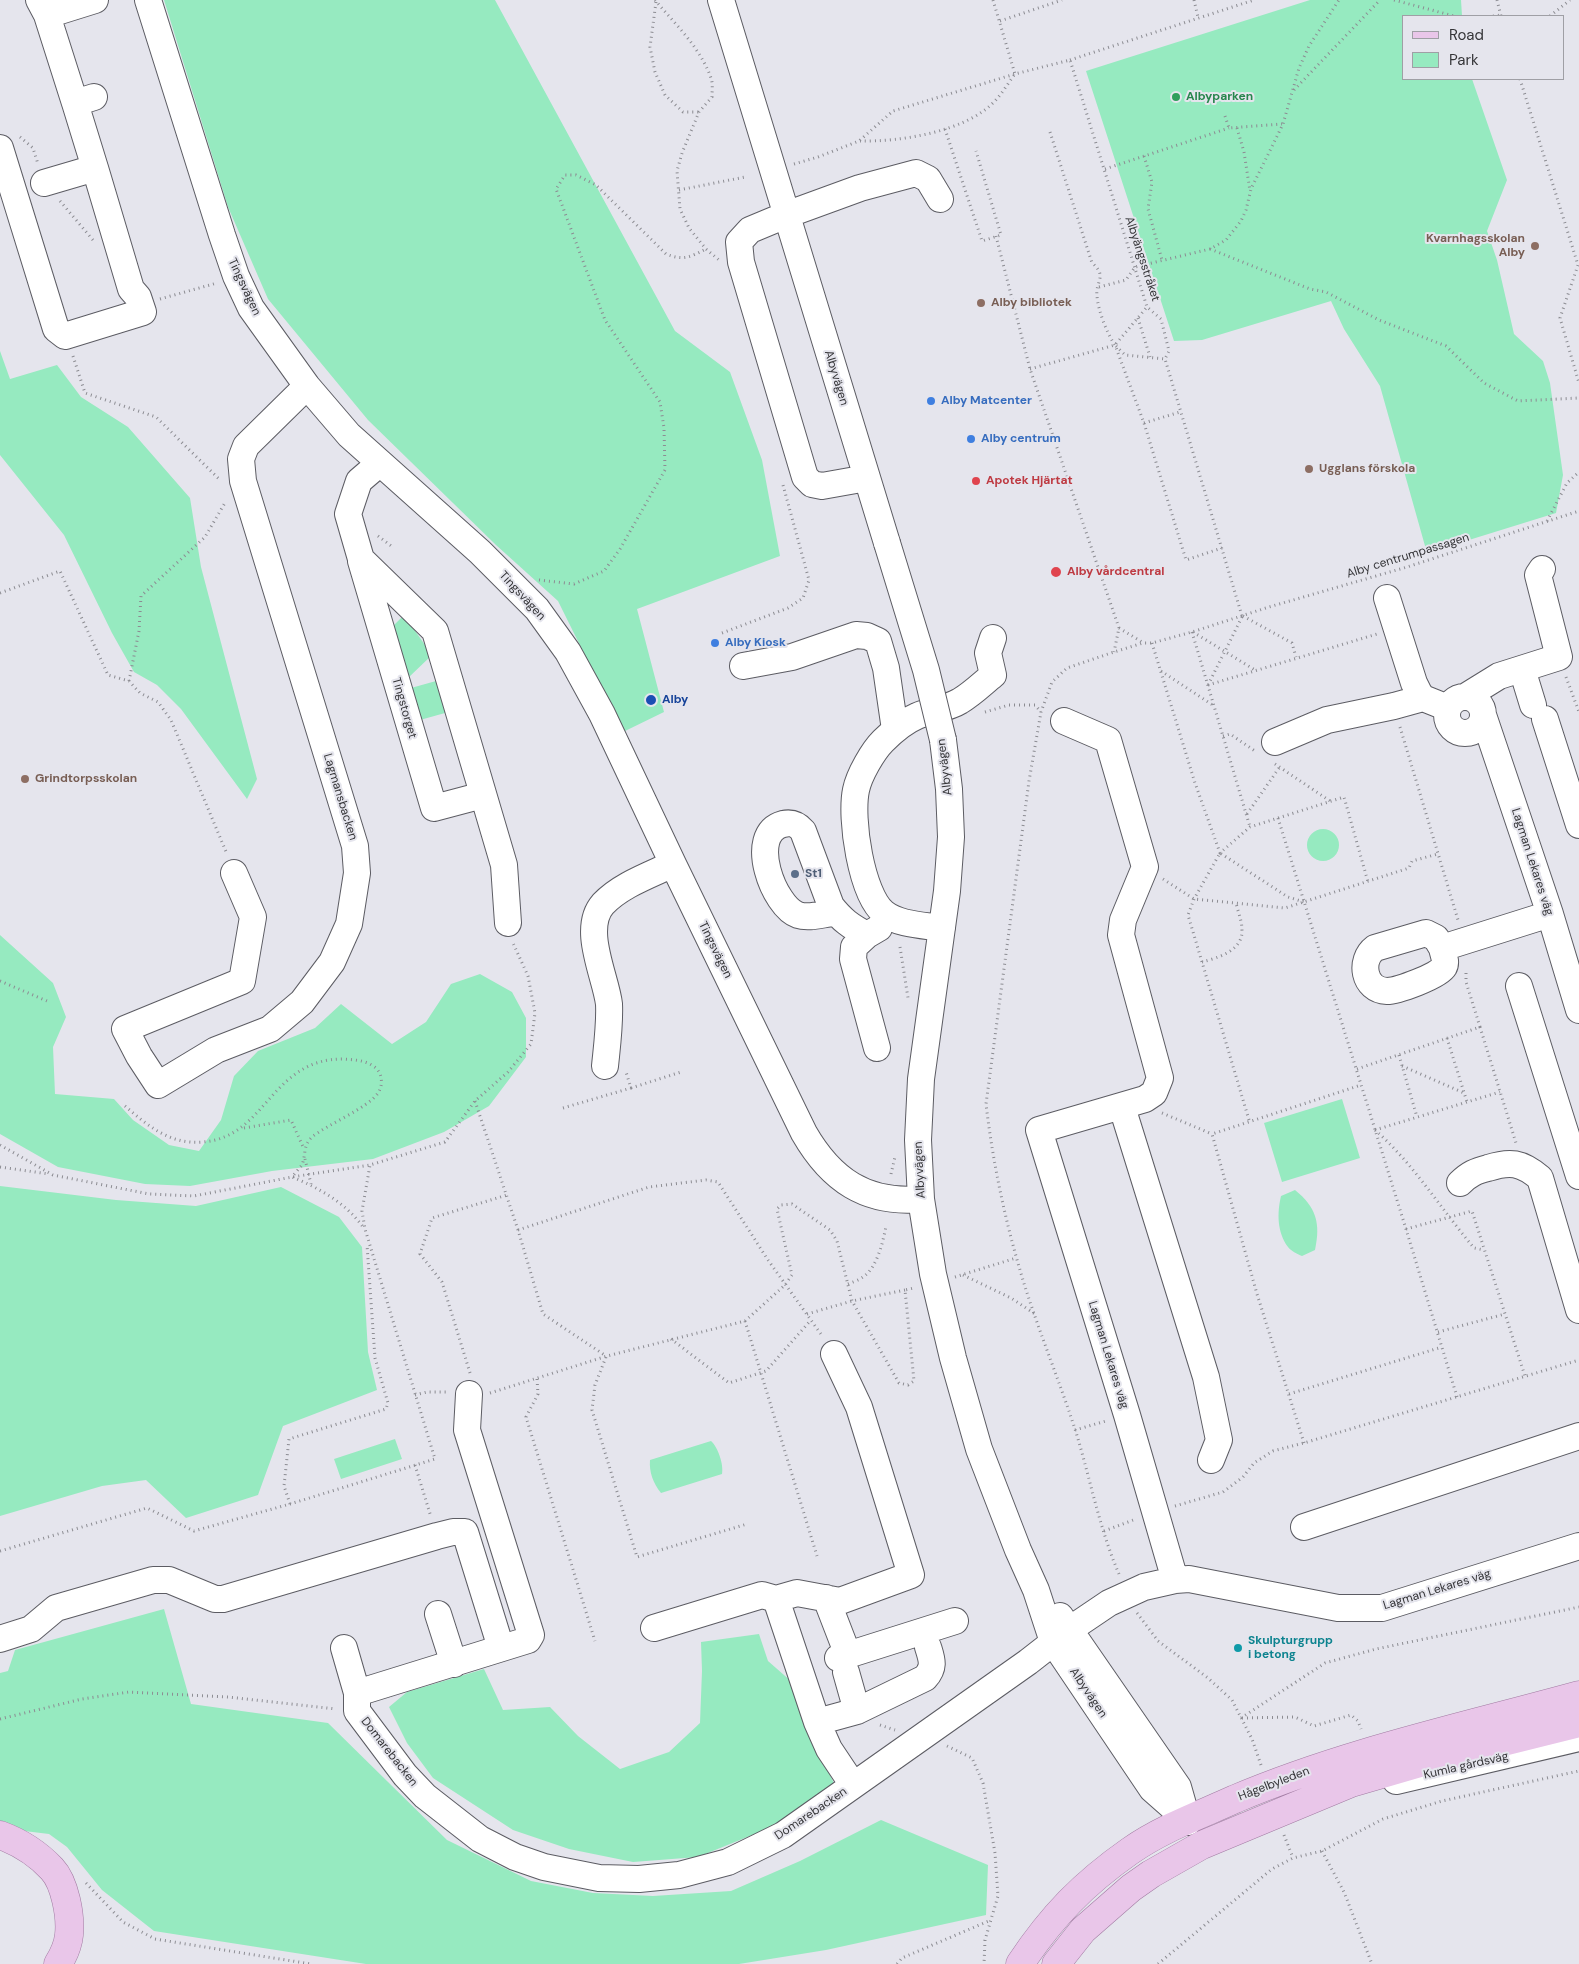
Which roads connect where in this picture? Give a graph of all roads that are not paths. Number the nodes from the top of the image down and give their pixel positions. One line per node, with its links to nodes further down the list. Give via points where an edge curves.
1 (95, 0): 4 (street)
2 (148, 0): 10 (street, Tingsvägen, via 236,276 252,308)
3 (721, 0): 9 (street, Albyvägen)
4 (43, 8): 6 (street, via 84,100)
5 (0, 148): 6 (street, via 56,329 65,336 143,312 138,297 131,289)
6 (95, 168): 7 (street)
7 (44, 183)
8 (940, 198): 9 (street, via 928,179 916,173 860,188)
9 (786, 215): 12 (street, Albyvägen); 12 (street, via 750,230 739,242 741,262 805,477 812,484 822,486)
10 (308, 386): 11 (street, Tingsvägen, via 349,435); 27 (street, Lagmansbacken, via 246,446 241,460 243,481 355,846 357,873 349,924 332,962 302,1002 270,1029 216,1050 158,1085 125,1029 242,981 253,917)
11 (380, 463): 13 (street, Tingstorget, via 359,481 348,514); 26 (street, Tingsvägen, via 537,608 594,697)
12 (867, 478): 32 (street, Albyvägen, bridge, via 926,670 943,740 951,837)
13 (360, 559): 24 (street, via 435,631); 24 (street, Tingstorget, via 434,808)
14 (1542, 569): 18 (street, via 1538,575 1559,657)
15 (1388, 598): 19 (street, via 1414,683)
16 (993, 638): 22 (street, via 988,653 993,675 959,702 916,716)
17 (743, 666): 22 (street, via 792,658 856,635 867,636 878,641 886,668)
18 (1522, 669): 20 (street, via 1499,676); 25 (street)
19 (1423, 698): 20 (street); 23 (street, via 1327,720)
20 (1465, 707): 29 (street, Lagman Lekares väg)
21 (1052, 716): 40 (street, via 1108,740 1145,867 1123,920 1121,935 1160,1078 1154,1093)
22 (895, 730): 30 (street, via 870,758 856,789 854,817 855,836 871,893 882,912)
23 (1272, 757)
24 (483, 795): 31 (street, via 504,865)
25 (1579, 825)
26 (673, 864): 39 (street, via 616,893 602,906 596,919 594,942 609,1004); 44 (street, Tingsvägen, via 815,1152 831,1171 852,1187 888,1199)
27 (234, 873)
28 (836, 912): 33 (street, via 843,921)
29 (1550, 914): 34 (street); 35 (street, Lagman Lekares väg)
30 (894, 920): 32 (street); 33 (street)
31 (508, 923)
32 (942, 928): 44 (street, Albyvägen, via 921,1079 918,1140)
33 (867, 935): 38 (street, via 854,946 853,959)
34 (1442, 948)
35 (1574, 979): 37 (street, Lagman Lekares väg)
36 (1519, 986): 41 (street)
37 (1579, 1010)
38 (877, 1048)
39 (605, 1066)
40 (1134, 1103): 49 (street, via 1206,1377 1219,1440); 52 (street, Lagman Lekares väg, via 1039,1130)
41 (1579, 1177): 43 (street)
42 (1460, 1183): 43 (street, via 1469,1174 1506,1162 1531,1170 1540,1178)
43 (1543, 1188): 45 (street)
44 (921, 1199): 58 (street, Albyvägen, via 933,1274 980,1449 1018,1550)
45 (1579, 1310)
46 (834, 1354): 53 (street, via 859,1408 911,1575 840,1601)
47 (469, 1394): 62 (street, via 467,1430 531,1635 528,1640)
48 (1579, 1436): 50 (street)
49 (1211, 1460)
50 (1304, 1527)
51 (1579, 1546): 52 (street, Lagman Lekares väg, via 1382,1608 1338,1608 1189,1579)
52 (1175, 1580): 58 (street, Lagman Lekares väg, via 1125,1595)
53 (826, 1598): 54 (street, via 797,1593); 63 (street)
54 (776, 1599): 57 (street, via 762,1595); 68 (street, Domarebacken)
55 (438, 1614): 64 (street)
56 (954, 1621): 63 (street)
57 (654, 1628)
58 (1061, 1636): 74 (street, Domarebacken); 75 (street, Albyvägen, via 1152,1789)
59 (0, 1639): 62 (street, via 31,1629 56,1608 153,1580 169,1580 215,1599 223,1599 437,1536 465,1532)
60 (928, 1647): 67 (street, via 932,1671)
61 (344, 1648): 66 (street)
62 (501, 1648): 64 (street)
63 (844, 1662): 67 (street)
64 (454, 1664): 66 (street)
65 (1579, 1695): 75 (main road, Hågelbyleden, via 1333,1762)
66 (357, 1702): 74 (street, Domarebacken, via 405,1775 425,1796 480,1839 514,1857 599,1878 639,1880 679,1875 728,1862 783,1835)
67 (868, 1718): 68 (street)
68 (817, 1722): 74 (street, Domarebacken, via 829,1749)
69 (1579, 1723): 73 (main road, via 1423,1762)
70 (1579, 1738): 72 (street, Kumla gårdsväg)
71 (1579, 1748): 72 (street, via 1508,1765)
72 (1458, 1768): 73 (street, Kumla gårdsväg, via 1401,1781)
73 (1351, 1784): 77 (main road)
74 (853, 1785)
75 (1186, 1819): 77 (street, Albyvägen); 79 (main road, Hågelbyleden, via 1132,1850 1095,1878 1064,1906)
76 (0, 1835): 78 (main road, via 31,1851 53,1870 64,1891 69,1937)
77 (1202, 1845): 80 (main road, via 1150,1874 1109,1906 1083,1930)
78 (58, 1964)
79 (1020, 1964)
80 (1056, 1964)

